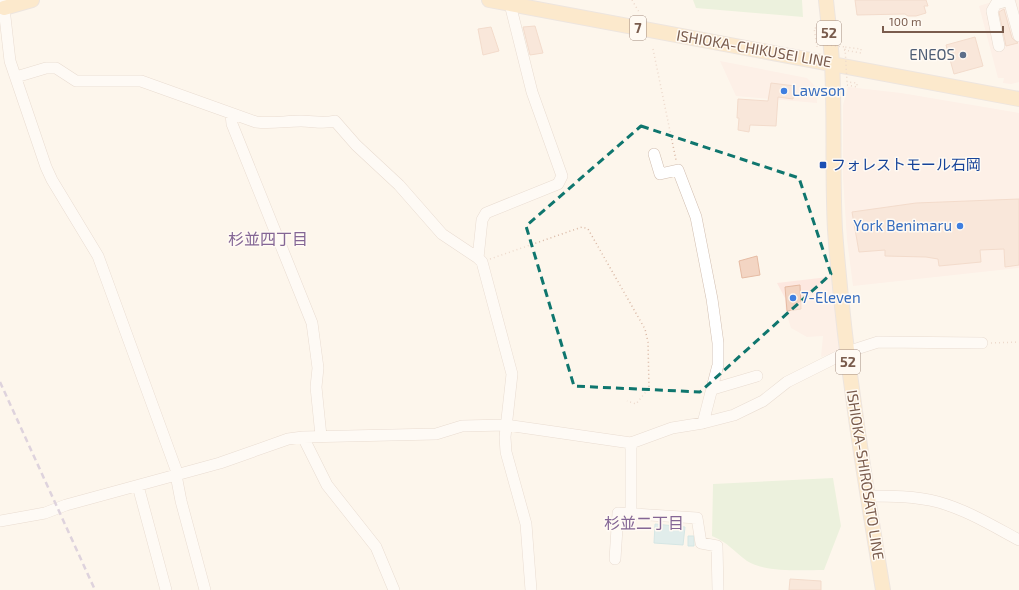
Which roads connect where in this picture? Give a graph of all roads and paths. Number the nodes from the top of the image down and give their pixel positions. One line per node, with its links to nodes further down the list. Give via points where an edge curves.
1 (32, 0): 6 (main road)
2 (489, 0): 5 (main road, ISHIOKA-CHIKUSEI LINE / 7)
3 (632, 0): 7 (path)
4 (826, 0): 14 (main road, ISHIOKA-SHIROSATO LINE / 52)
5 (510, 4): 14 (main road, ISHIOKA-CHIKUSEI LINE / 7); 21 (street, via 532,92 562,176 558,184 486,213 482,220)
6 (2, 6): 15 (street, via 10,60)
7 (639, 12)
8 (1019, 33): 9 (street, via 1010,3 1006,1 996,4 992,11)
9 (998, 41)
10 (817, 47): 11 (path, bridge, via 814,28 817,28 819,44)
11 (845, 47): 13 (path, via 861,50 861,53); 16 (path, bridge, via 847,82 857,83 857,87)
12 (653, 49): 20 (path)
13 (844, 50)
14 (832, 64): 17 (main road, ISHIOKA-CHIKUSEI LINE / 7); 24 (main road, ISHIOKA-SHIROSATO LINE / 52, via 835,223)
15 (16, 77): 18 (street, via 46,68 56,68 76,81 141,81); 33 (street, via 52,180 98,256)
16 (847, 85)
17 (1019, 99)
18 (231, 114): 21 (street, via 270,124 336,121 399,185 442,234); 30 (street, via 232,124 312,323 318,368 316,387)
19 (654, 154): 20 (street, via 660,174)
20 (678, 170): 26 (street, via 696,217 712,299 718,343 718,365)
21 (480, 260): 27 (path, via 582,227 588,229 645,329 648,342 649,388 636,404); 29 (street, via 512,374)
22 (1019, 342): 23 (path)
23 (982, 343): 24 (street, via 878,342)
24 (847, 352): 28 (street, via 787,382 763,401 734,415); 35 (main road, ISHIOKA-SHIROSATO LINE / 52)
25 (757, 376): 26 (street)
26 (713, 389): 28 (street)
27 (627, 401)
28 (703, 423): 32 (street, via 672,428)
29 (506, 425): 30 (street, via 462,426 436,434); 32 (street); 43 (street, via 506,452 528,536)
30 (321, 436): 31 (street)
31 (303, 437): 33 (street, via 268,444 220,463); 42 (street, via 327,486 376,547)
32 (631, 442): 36 (street)
33 (177, 475): 34 (street); 41 (street, via 181,501)
34 (138, 486): 37 (street, via 45,513); 40 (street)
35 (867, 496): 38 (street, via 904,497 937,502 958,509); 45 (main road, ISHIOKA-SHIROSATO LINE / 52)
36 (631, 513): 39 (street, via 618,513); 44 (street, via 697,518 701,542 717,546)
37 (0, 521)
38 (1019, 540)
39 (616, 559)
40 (166, 590)
41 (205, 590)
42 (394, 590)
43 (532, 590)
44 (718, 590)
45 (883, 590)

